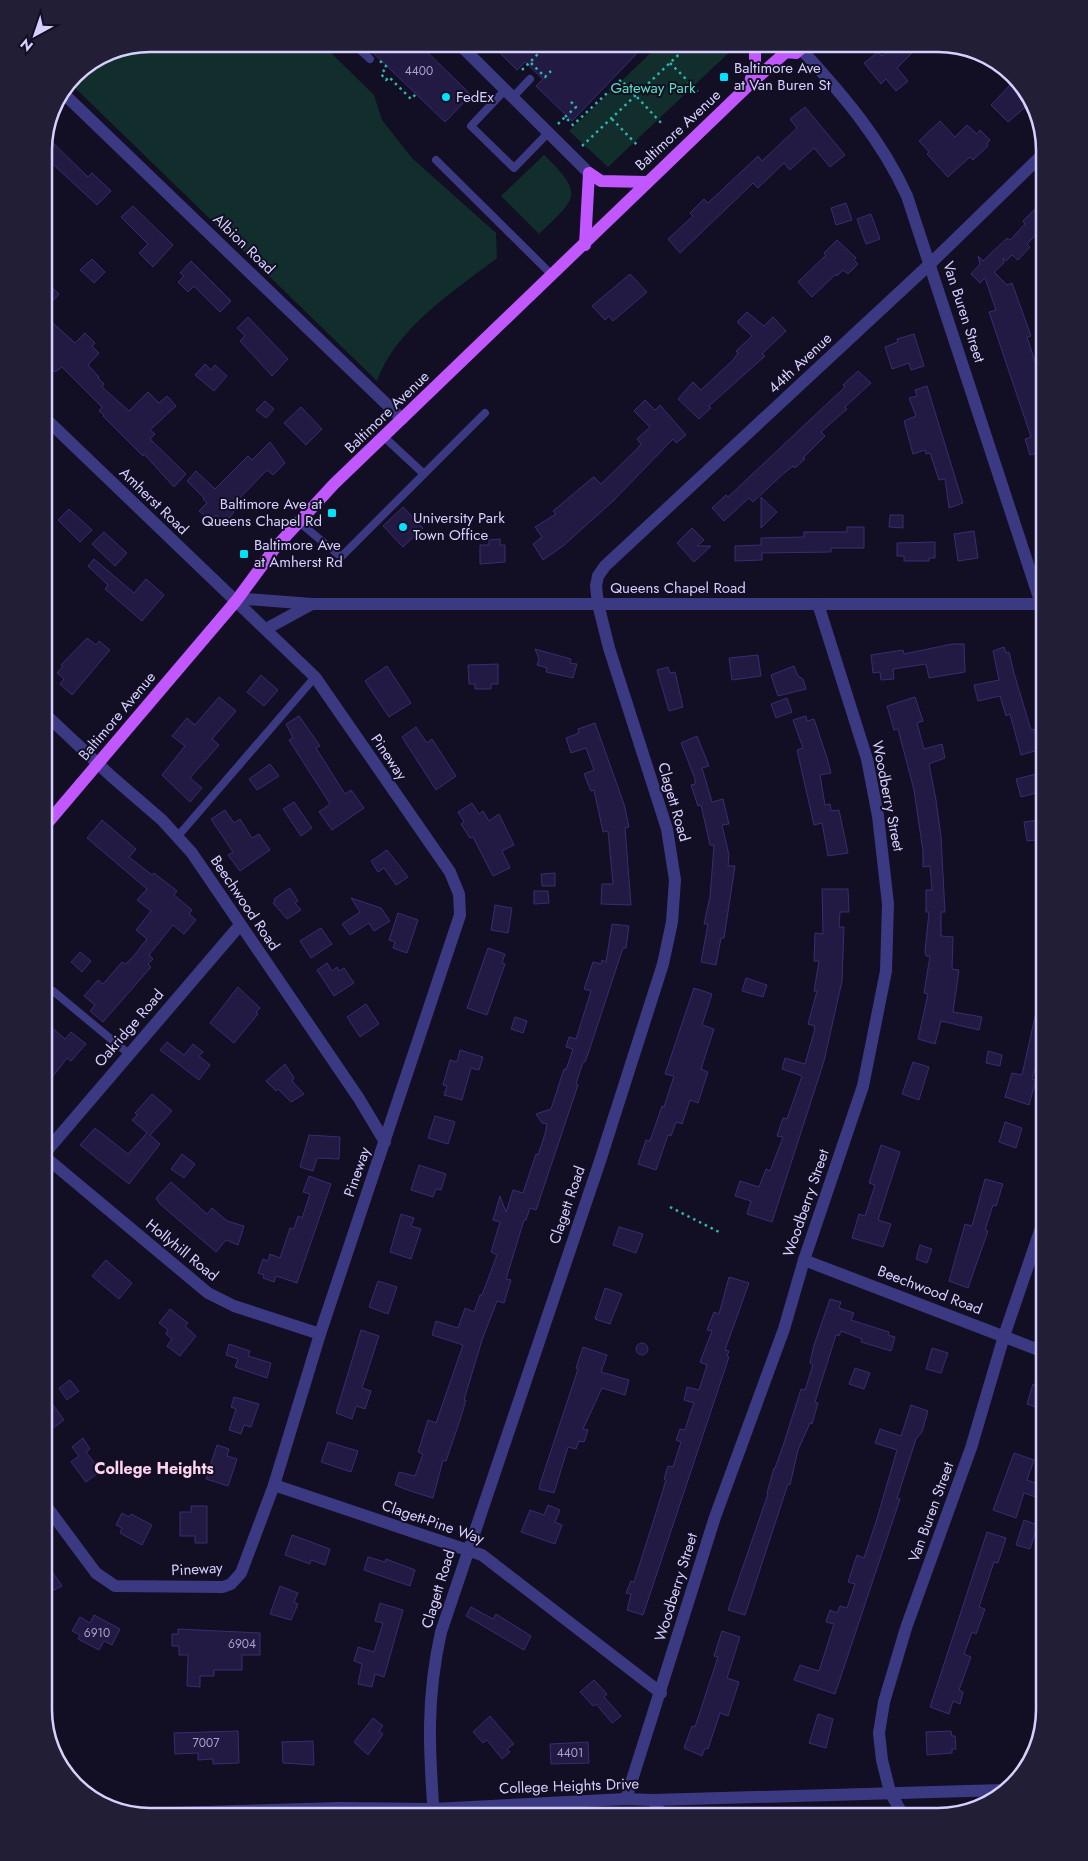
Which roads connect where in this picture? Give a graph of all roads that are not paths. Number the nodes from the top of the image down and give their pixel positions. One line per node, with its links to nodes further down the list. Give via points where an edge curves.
1 (364, 53): 6 (lane)
2 (468, 53): 9 (street)
3 (755, 53): 8 (main road)
4 (781, 53): 8 (main road, Baltimore Avenue)
5 (808, 53): 17 (street, Van Buren Street, via 887,155 907,196)
6 (370, 59)
7 (530, 79): 9 (lane)
8 (749, 85): 15 (main road, Baltimore Avenue)
9 (509, 93): 11 (street); 11 (lane, via 471,126 514,168)
10 (68, 98): 20 (street, Albion Road)
11 (548, 132): 14 (street)
12 (436, 160): 18 (lane)
13 (1036, 161): 17 (street, 44th Avenue)
14 (589, 174): 15 (main road, via 601,181); 16 (main road)
15 (647, 182): 16 (main road, Baltimore Avenue)
16 (585, 245): 18 (main road, Baltimore Avenue)
17 (931, 263): 25 (street, Van Buren Street); 28 (street, 44th Avenue, via 605,566 596,586)
18 (553, 276): 20 (main road, Baltimore Avenue)
19 (485, 414): 23 (lane)
20 (402, 419): 22 (main road, Baltimore Avenue)
21 (53, 425): 26 (street, Amherst Road)
22 (384, 436): 23 (lane); 24 (main road, Baltimore Avenue)
23 (424, 474): 24 (lane, via 341,557)
24 (299, 522): 26 (main road, Baltimore Avenue, via 275,548)
25 (1036, 586)
26 (240, 604): 27 (street, Queens Chapel Road, via 246,600); 31 (street, Pineway); 34 (main road, Baltimore Avenue)
27 (312, 604): 28 (street, Queens Chapel Road); 31 (street, Queens Chapel Road)
28 (598, 604): 29 (street, Queens Chapel Road); 50 (street, Clagett Road, via 667,829 674,880 672,922 662,964 600,1161)
29 (818, 604): 30 (street, Queens Chapel Road); 44 (street, Woodberry Street, via 867,759 883,846 888,930 883,986 863,1086)
30 (1036, 607)
31 (266, 628): 32 (street, Pineway)
32 (315, 677): 36 (lane); 40 (street, Pineway, via 450,872 460,901 456,933 412,1052)
33 (53, 721): 34 (street, Beechwood Road)
34 (98, 764): 35 (main road, Baltimore Avenue); 36 (street, Beechwood Road)
35 (53, 817)
36 (178, 836): 37 (street, Beechwood Road)
37 (240, 924): 39 (street, Oakridge Road); 40 (street, Beechwood Road)
38 (52, 992): 39 (lane)
39 (129, 1054): 41 (street, Oakridge Road)
40 (385, 1142): 45 (street, Pineway)
41 (52, 1145)
42 (52, 1162): 45 (street, Hollyhill Road, via 208,1293 234,1306)
43 (1036, 1242): 46 (street, Van Buren Street)
44 (804, 1260): 46 (street, Beechwood Road); 51 (street, Woodberry Street, via 786,1321 715,1517)
45 (320, 1334): 48 (street, Pineway)
46 (1004, 1336): 47 (street, Beechwood Road); 53 (street, Van Buren Street, via 971,1448 906,1628 884,1702 880,1742)
47 (1036, 1349)
48 (274, 1485): 49 (street, Pineway, via 241,1573 231,1584 222,1587 115,1586 96,1573); 50 (street, Clagett-Pine Way)
49 (52, 1515)
50 (467, 1550): 51 (street, Clagett-Pine Way, via 495,1563); 56 (street, Clagett Road, via 441,1632 430,1695)
51 (661, 1693): 54 (street, Woodberry Street)
52 (994, 1790): 53 (street, College Heights Drive)
53 (890, 1792): 55 (street, College Heights Drive); 59 (street, Van Buren Street)
54 (626, 1799): 55 (street, College Heights Drive); 57 (street, College Heights Drive)
55 (653, 1800): 58 (street)
56 (433, 1808)
57 (502, 1808)
58 (658, 1808)
59 (899, 1808)

